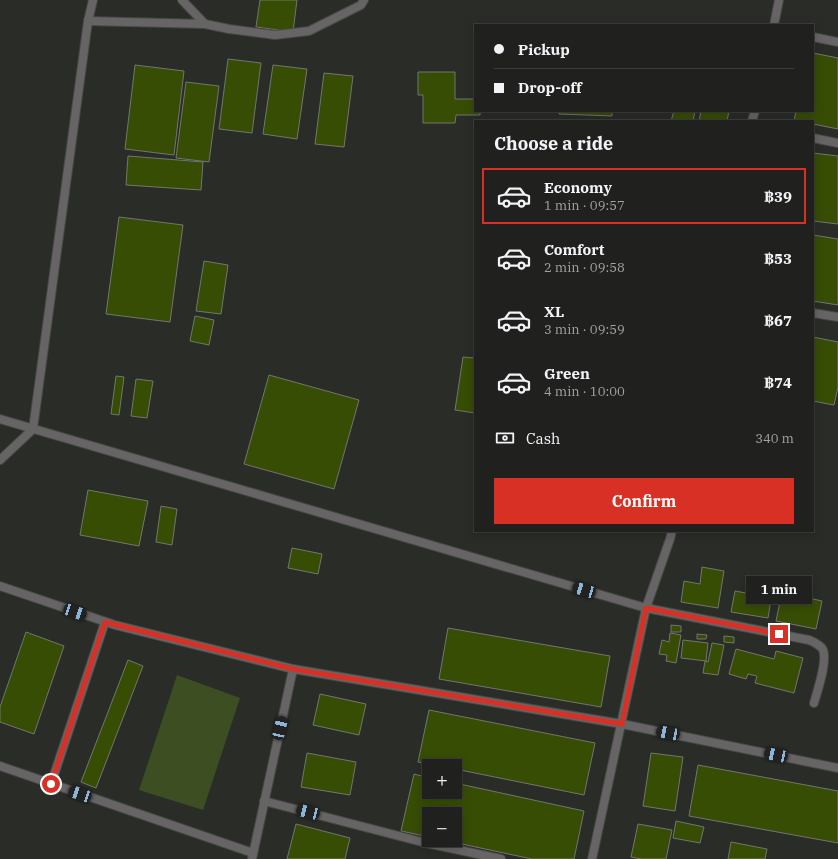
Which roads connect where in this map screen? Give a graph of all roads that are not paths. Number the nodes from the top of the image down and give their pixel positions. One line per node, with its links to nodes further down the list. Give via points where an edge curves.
1 (93, 0): 5 (lane)
2 (182, 0): 6 (lane)
3 (364, 0): 6 (lane, via 361,6 309,31 275,35)
4 (779, 0): 7 (lane)
5 (88, 21): 6 (lane); 15 (lane)
6 (205, 24)
7 (774, 24)
8 (814, 37): 9 (lane)
9 (838, 42)
10 (814, 138): 11 (lane)
11 (838, 143)
12 (814, 313): 13 (lane)
13 (838, 318)
14 (0, 419): 15 (lane)
15 (32, 429): 16 (lane); 19 (lane)
16 (0, 460)
17 (672, 532): 19 (lane)
18 (0, 586): 20 (lane)
19 (646, 608): 22 (lane, via 809,640 817,644 823,650 824,657); 23 (lane)
20 (105, 622): 21 (lane); 26 (lane)
21 (293, 669): 23 (lane); 27 (lane)
22 (814, 703)
23 (622, 724): 25 (lane); 30 (lane)
24 (0, 766): 26 (lane)
25 (838, 768)
26 (51, 784): 28 (lane)
27 (264, 801): 28 (lane); 29 (lane, via 426,843)
28 (253, 856)
29 (501, 859)
30 (592, 859)

